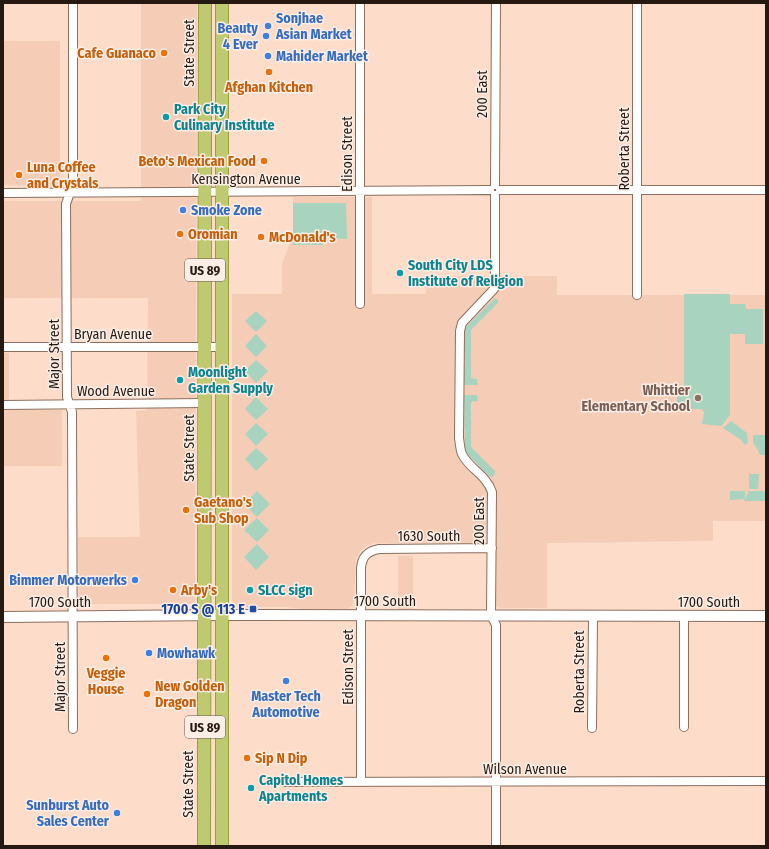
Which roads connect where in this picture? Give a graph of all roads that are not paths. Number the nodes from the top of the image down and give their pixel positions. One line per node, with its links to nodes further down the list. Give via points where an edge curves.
1 (73, 3): 12 (street, Major Street, via 73,184)
2 (205, 3): 13 (main road, State Street / US 89)
3 (222, 3): 14 (main road, US 89)
4 (360, 3): 10 (street, Edison Street)
5 (496, 3): 7 (street, 200 East)
6 (637, 3): 8 (street, Roberta Street)
7 (495, 190): 8 (street, Kensington Avenue); 10 (street, Kensington Avenue); 24 (street, 200 East, via 496,282 494,289 462,323 460,332 460,447 462,455 489,483 492,492)
8 (637, 190): 9 (street, Kensington Avenue); 15 (street, Roberta Street)
9 (766, 190)
10 (360, 191): 14 (street, Kensington Avenue); 16 (street, Edison Street)
11 (3, 193): 12 (street, Kensington Avenue)
12 (70, 193): 13 (street, Kensington Avenue); 17 (street, Major Street, via 66,204)
13 (205, 193): 14 (street, Kensington Avenue); 18 (main road, State Street / US 89)
14 (222, 193): 19 (main road, US 89)
15 (637, 295)
16 (360, 304)
17 (67, 347): 18 (street, Bryan Avenue); 20 (street, Bryan Avenue); 22 (street, Major Street)
18 (205, 347): 19 (street, Bryan Avenue); 21 (main road, State Street / US 89)
19 (222, 347): 27 (main road, US 89)
20 (3, 348)
21 (205, 403): 22 (street, Wood Avenue); 26 (main road, State Street / US 89)
22 (69, 404): 23 (street, Wood Avenue); 30 (street, Major Street, via 72,412)
23 (3, 405)
24 (492, 548): 25 (street, 1630 South, via 379,549); 29 (street, 200 East)
25 (367, 553): 28 (street, Edison Street, via 361,568)
26 (205, 615): 27 (street, 1700 South); 30 (street, 1700 South); 42 (main road, State Street / US 89)
27 (222, 615): 28 (street, 1700 South); 43 (main road, US 89)
28 (361, 615): 29 (street, 1700 South); 40 (street, Edison Street)
29 (491, 615): 31 (street, 1700 South); 41 (street, 200 East, via 496,625)
30 (72, 616): 34 (street, 1700 South); 37 (street, Major Street)
31 (593, 616): 32 (street, 1700 South); 36 (street, Roberta Street)
32 (684, 616): 33 (street, 1700 South); 35 (street)
33 (766, 616)
34 (3, 617)
35 (684, 727)
36 (592, 728)
37 (73, 729)
38 (766, 781): 41 (street, Wilson Avenue)
39 (284, 782): 40 (street, Wilson Avenue)
40 (361, 782): 41 (street, Wilson Avenue)
41 (496, 782): 44 (street, 200 East)
42 (204, 846)
43 (222, 846)
44 (496, 846)

